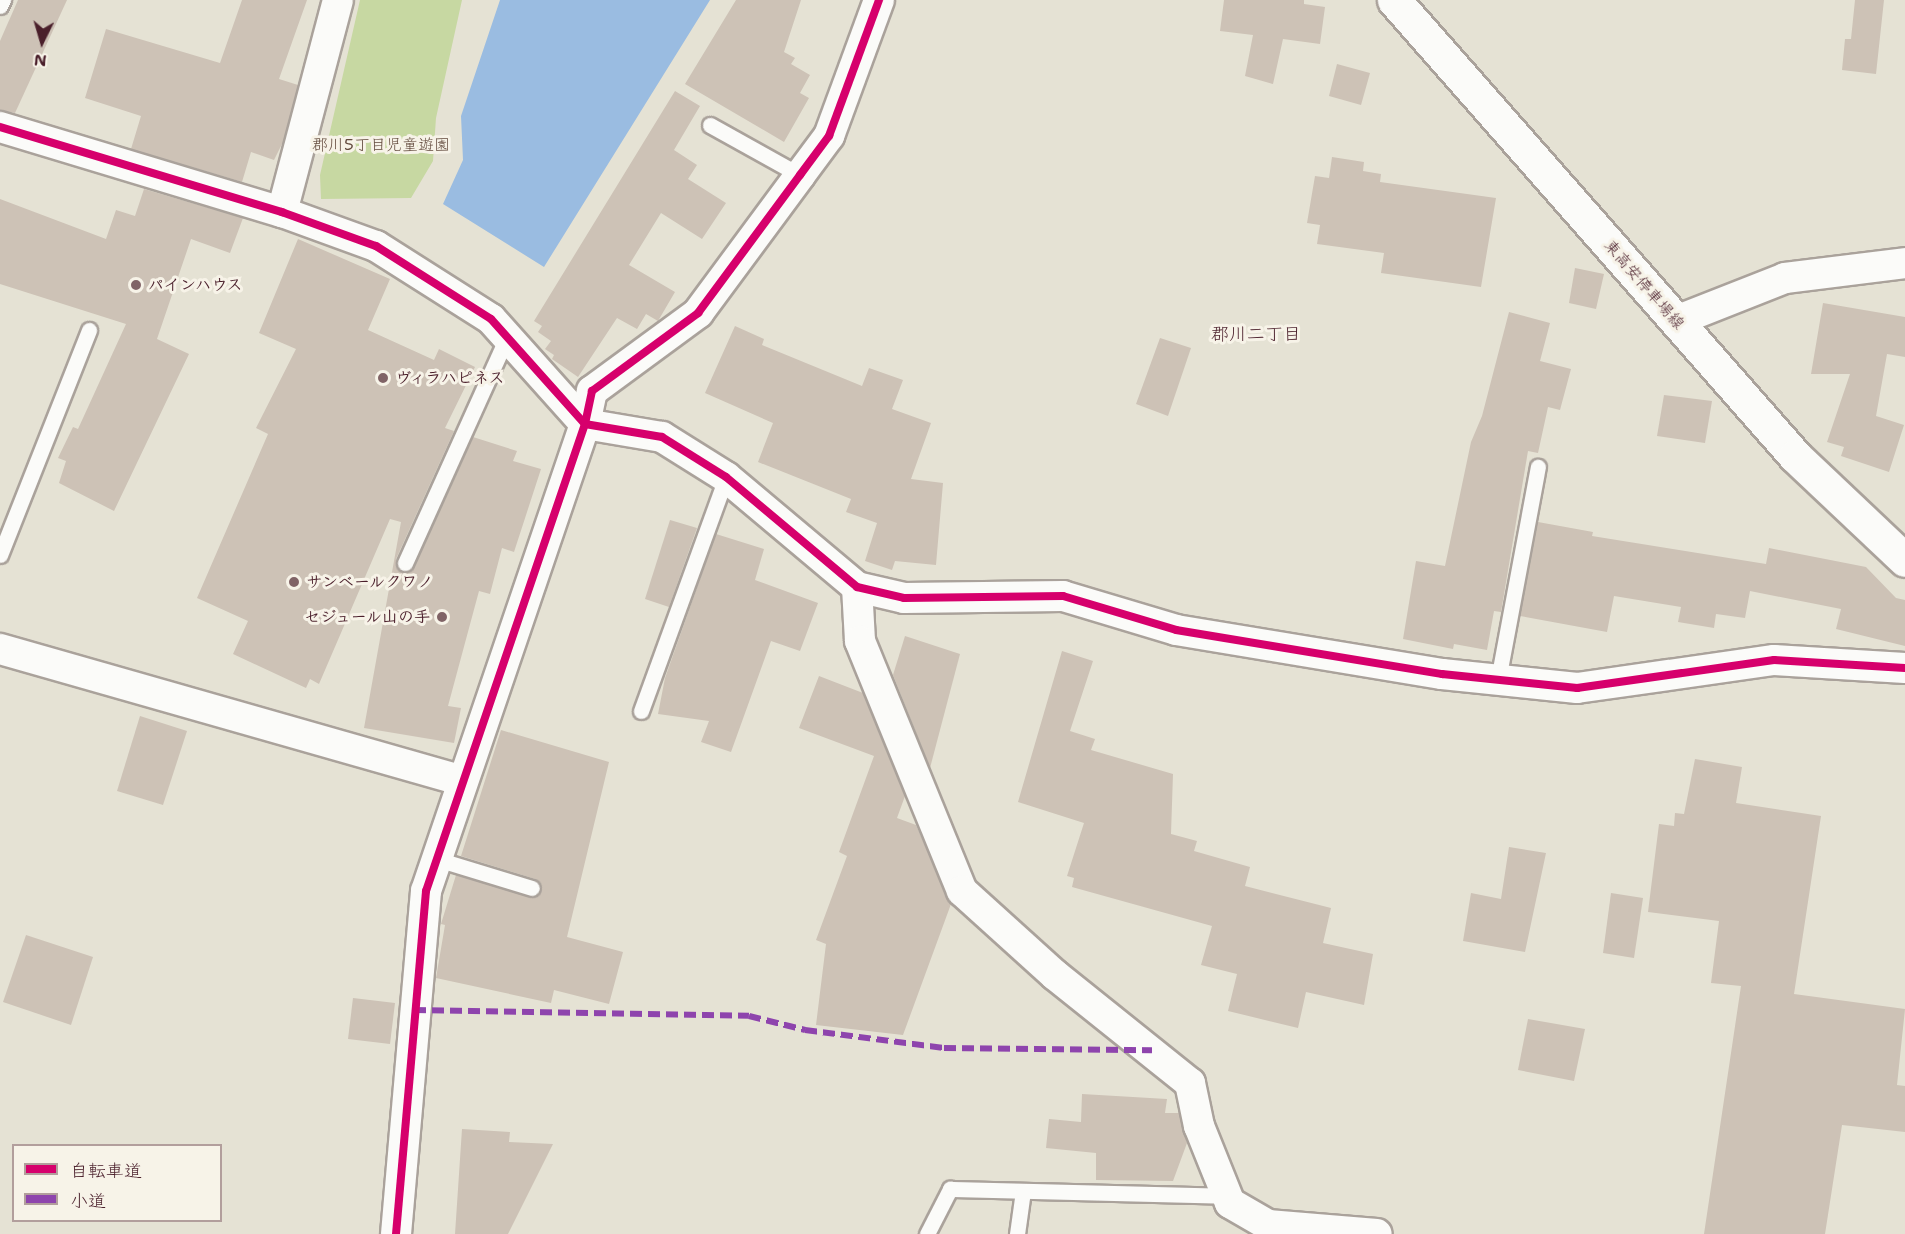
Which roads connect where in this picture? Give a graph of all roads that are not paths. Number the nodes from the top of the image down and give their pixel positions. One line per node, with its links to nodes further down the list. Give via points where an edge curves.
1 (3, 0): 5 (lane)
2 (338, 0): 9 (street)
3 (879, 0): 8 (street, via 829,136)
4 (1394, 0): 11 (main road, 東高安停車場線)
5 (0, 6)
6 (710, 125): 8 (lane)
7 (0, 127): 9 (street)
8 (800, 175): 14 (street, via 698,313 592,392)
9 (282, 212): 13 (street, via 376,246 492,320)
10 (1905, 263): 11 (street, via 1785,278)
11 (1676, 321): 18 (main road, 東高安停車場線, via 1795,456)
12 (89, 330): 17 (lane)
13 (507, 337): 14 (street); 19 (lane)
14 (585, 424): 16 (street, via 662,437); 25 (street)
15 (1538, 467): 23 (lane)
16 (726, 477): 20 (street); 24 (lane)
17 (0, 555)
18 (1905, 560)
19 (405, 563)
20 (857, 587): 23 (street, via 904,598 1063,596 1176,630); 29 (street, via 860,640 962,891 1055,975 1190,1083 1199,1126)
21 (0, 649): 25 (street)
22 (1905, 668): 23 (street, via 1774,660 1577,688)
23 (1498, 680)
24 (641, 711)
25 (463, 781): 26 (street)
26 (437, 859): 27 (lane); 30 (street, via 426,891)
27 (532, 888)
28 (1023, 1191): 29 (lane); 31 (lane, via 950,1189); 32 (lane)
29 (1227, 1196): 33 (street, via 1230,1203 1268,1225)
30 (396, 1234)
31 (927, 1234)
32 (1017, 1234)
33 (1377, 1234)

